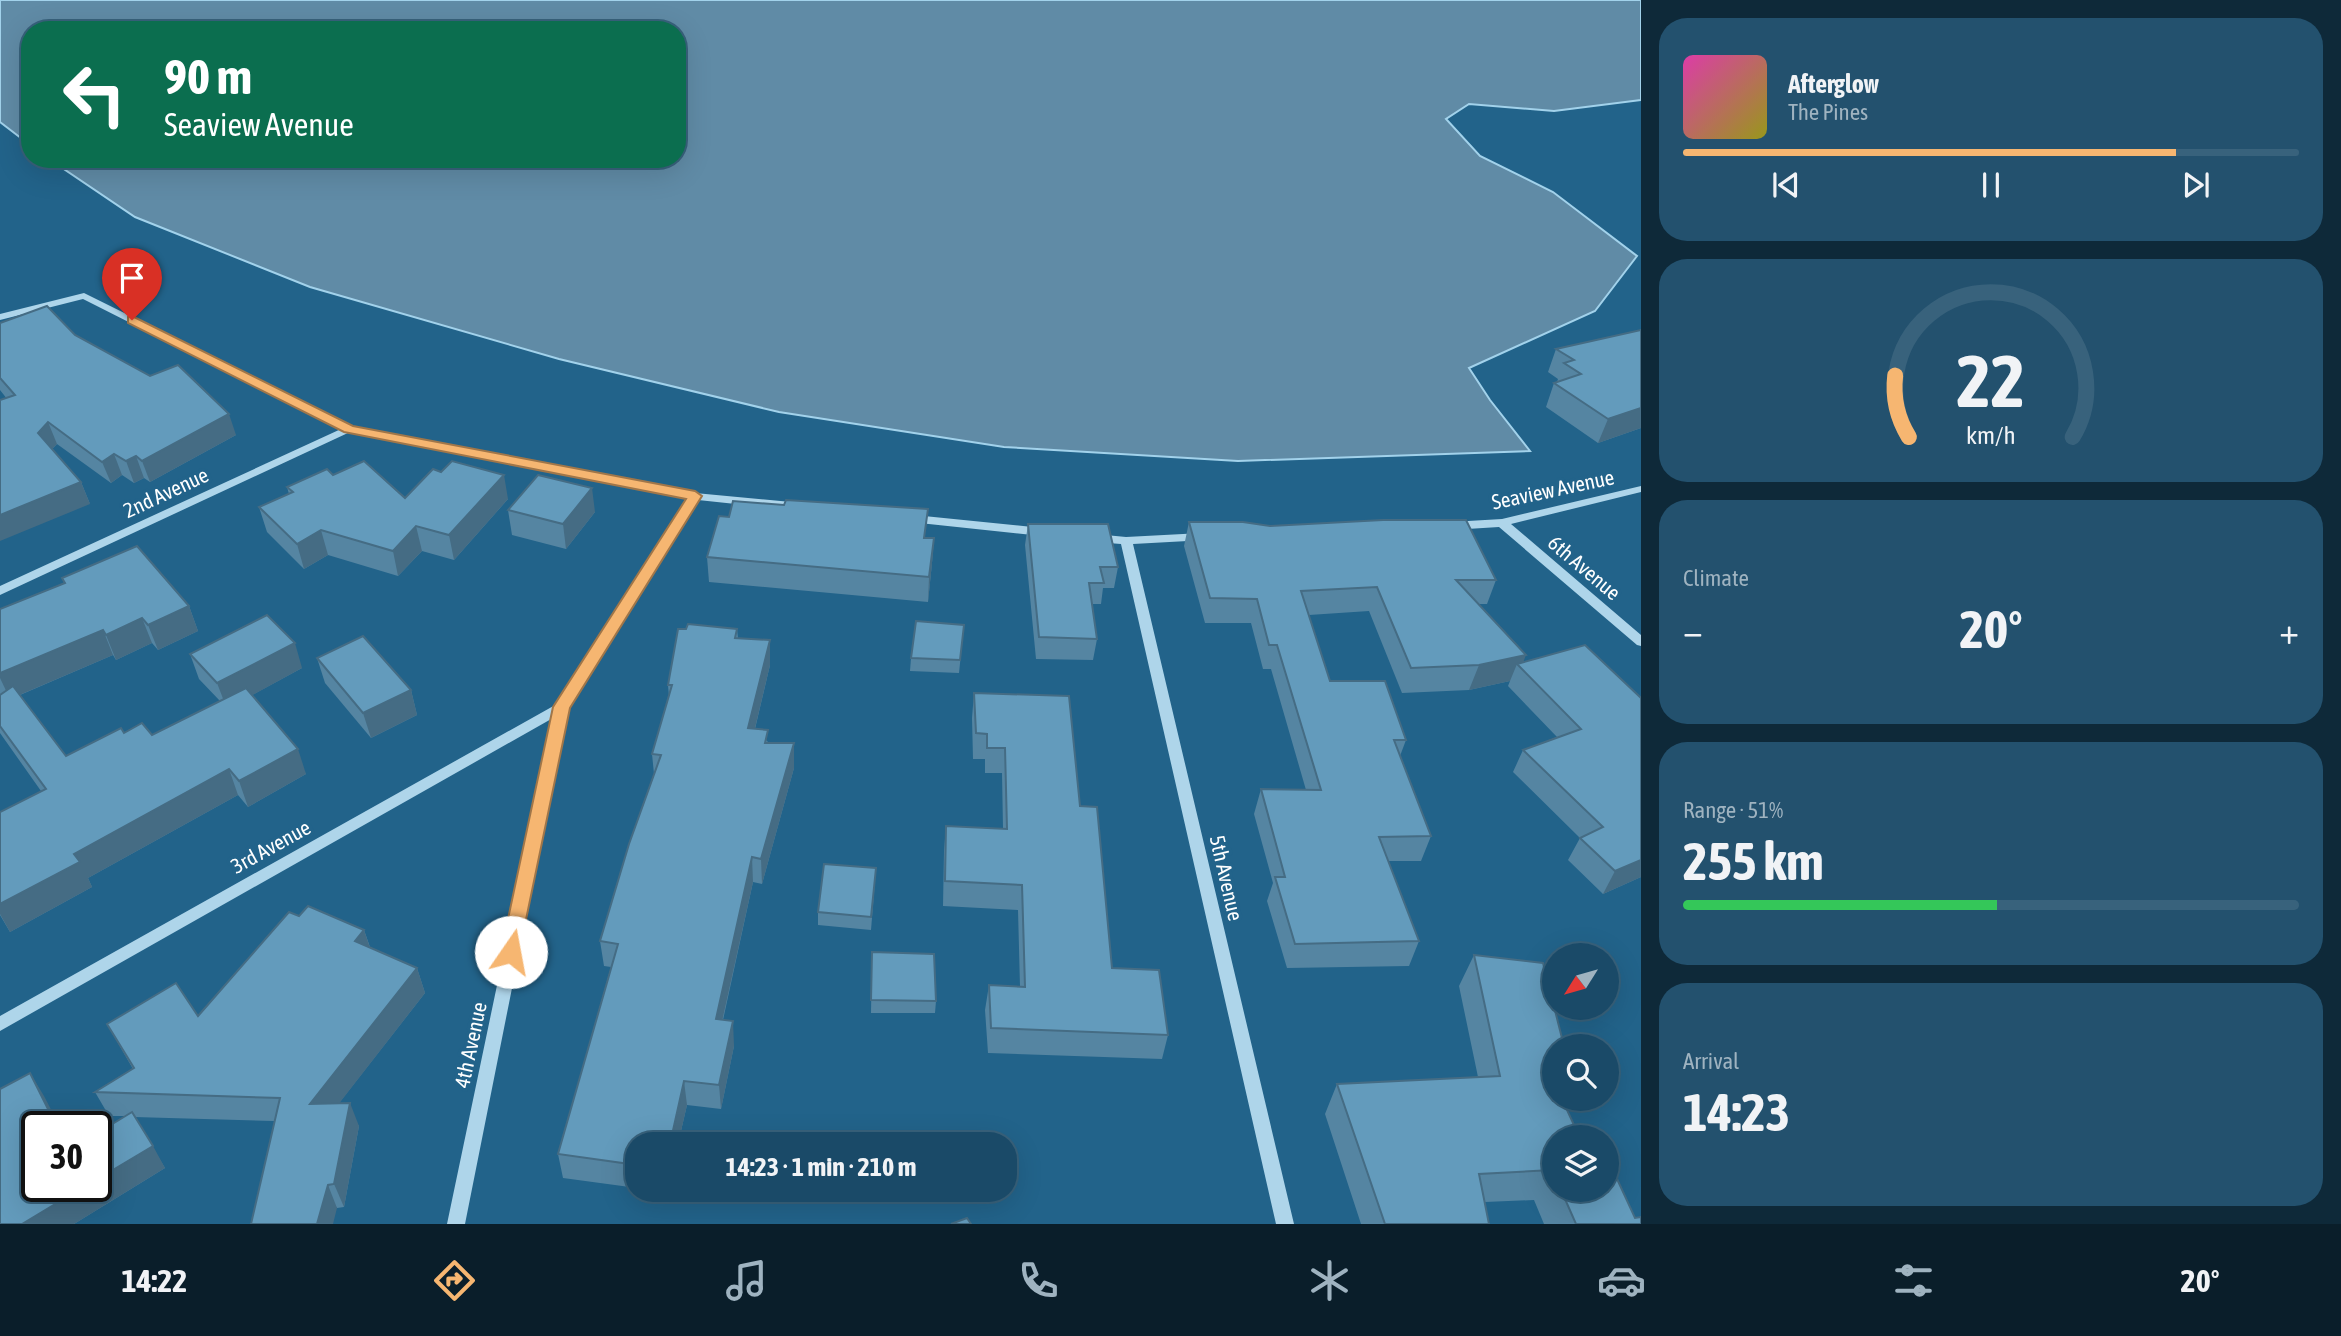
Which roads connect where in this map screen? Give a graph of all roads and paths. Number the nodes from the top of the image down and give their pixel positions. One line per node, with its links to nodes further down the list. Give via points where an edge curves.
1 (0, 317): 2 (street, via 84,296)
2 (349, 429): 4 (street); 13 (street, 2nd Avenue)
3 (1641, 489): 7 (street, Seaview Avenue)
4 (695, 496): 5 (street); 15 (street, 4th Avenue)
5 (803, 507)
6 (897, 517): 9 (street)
7 (1502, 523): 8 (street, Seaview Avenue); 14 (street, 6th Avenue)
8 (1433, 527)
9 (1059, 534)
10 (1086, 537): 12 (street)
11 (1210, 537): 12 (street)
12 (1126, 541): 18 (street, 5th Avenue)
13 (0, 591)
14 (1641, 642)
15 (562, 707): 16 (street, 3rd Avenue); 17 (street, 4th Avenue)
16 (0, 1024)
17 (456, 1224)
18 (1285, 1224)

